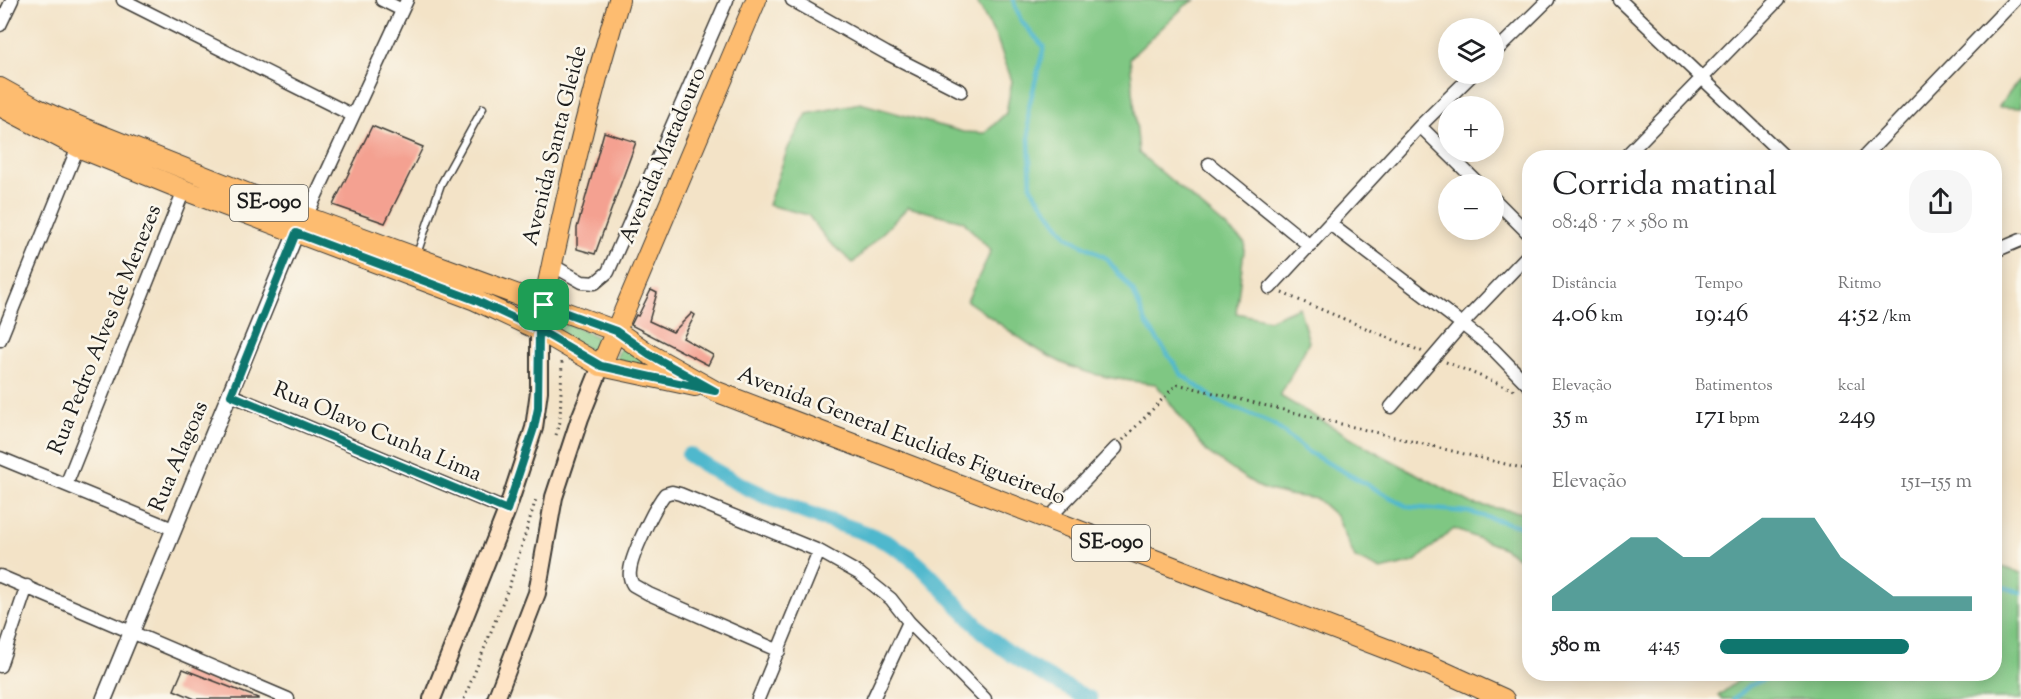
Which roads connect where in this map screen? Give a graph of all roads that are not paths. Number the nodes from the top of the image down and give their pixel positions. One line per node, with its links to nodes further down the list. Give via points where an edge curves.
1 (12, 0): 13 (street)
2 (123, 0): 21 (street)
3 (382, 0): 12 (street)
4 (619, 0): 39 (main road, Avenida Santa Gleide)
5 (727, 0): 39 (street, via 608,272 595,283 582,282)
6 (756, 0): 44 (main road, Avenida Matadouro)
7 (792, 0): 18 (street)
8 (1548, 0): 14 (street)
9 (1620, 0): 15 (street)
10 (1779, 0): 15 (street)
11 (2015, 0): 26 (street)
12 (404, 5): 21 (street, Rua Alagoas)
13 (0, 26)
14 (1504, 43)
15 (1702, 77): 24 (street); 25 (street)
16 (1463, 84): 22 (street)
17 (0, 88): 32 (main road, SE-090, via 58,118)
18 (961, 91)
19 (0, 106): 23 (main road, SE-090)
20 (483, 108): 37 (lane, via 441,184)
21 (352, 115): 32 (street, Rua Alagoas)
22 (1420, 126): 28 (street); 31 (street)
23 (78, 147): 29 (main road, SE-090); 45 (street)
24 (1632, 150)
25 (1778, 150)
26 (1871, 150)
27 (1209, 164): 35 (street)
28 (1469, 174)
29 (184, 190): 32 (main road, SE-090); 53 (street, Rua Pedro Alves de Menezes)
30 (1504, 210): 33 (street)
31 (1330, 224): 35 (street); 42 (street)
32 (301, 225): 37 (main road, SE-090); 43 (main road, SE-090); 49 (street, Rua Alagoas)
33 (1522, 227)
34 (2021, 240): 36 (street)
35 (1310, 246): 40 (street)
36 (2002, 248)
37 (416, 258): 41 (main road, SE-090)
38 (1522, 261): 42 (street)
39 (552, 264): 41 (main road, Avenida Santa Gleide)
40 (1270, 288)
41 (544, 305): 43 (main road, Avenida Santa Gleide); 44 (main road, SE-090)
42 (1462, 324): 47 (street, via 1493,349); 50 (street)
43 (539, 330): 46 (main road, SE-090); 54 (main road, via 538,408)
44 (616, 331): 46 (main road, Avenida Matadouro); 48 (main road, Avenida General Euclides Figueiredo / SE-090)
45 (0, 340)
46 (601, 366): 48 (main road, Avenida General Euclides Figueiredo / SE-090); 67 (main road, via 554,497 537,593)
47 (1522, 386)
48 (715, 391): 55 (main road, Avenida General Euclides Figueiredo / SE-090)
49 (231, 395): 54 (street, Rua Olavo Cunha Lima); 56 (street, Rua Alagoas)
50 (1391, 407)
51 (1116, 448): 55 (street)
52 (0, 458): 53 (street)
53 (66, 485): 56 (street)
54 (507, 510): 66 (main road)
55 (1048, 519): 71 (main road, Avenida General Euclides Figueiredo / SE-090, via 1431,666)
56 (173, 529): 61 (street, Rua Alagoas)
57 (819, 551): 60 (street, via 882,589); 62 (street); 62 (street, via 672,492 660,499 631,564 630,580 635,587)
58 (0, 576): 59 (street)
59 (27, 586): 61 (street); 63 (street)
60 (909, 622): 69 (street); 70 (street)
61 (131, 633): 64 (street, Rua Alagoas); 65 (street)
62 (779, 651): 68 (street)
63 (0, 666)
64 (104, 699)
65 (288, 699)
66 (432, 699)
67 (496, 699)
68 (758, 699)
69 (873, 699)
70 (985, 699)
71 (1504, 699)

